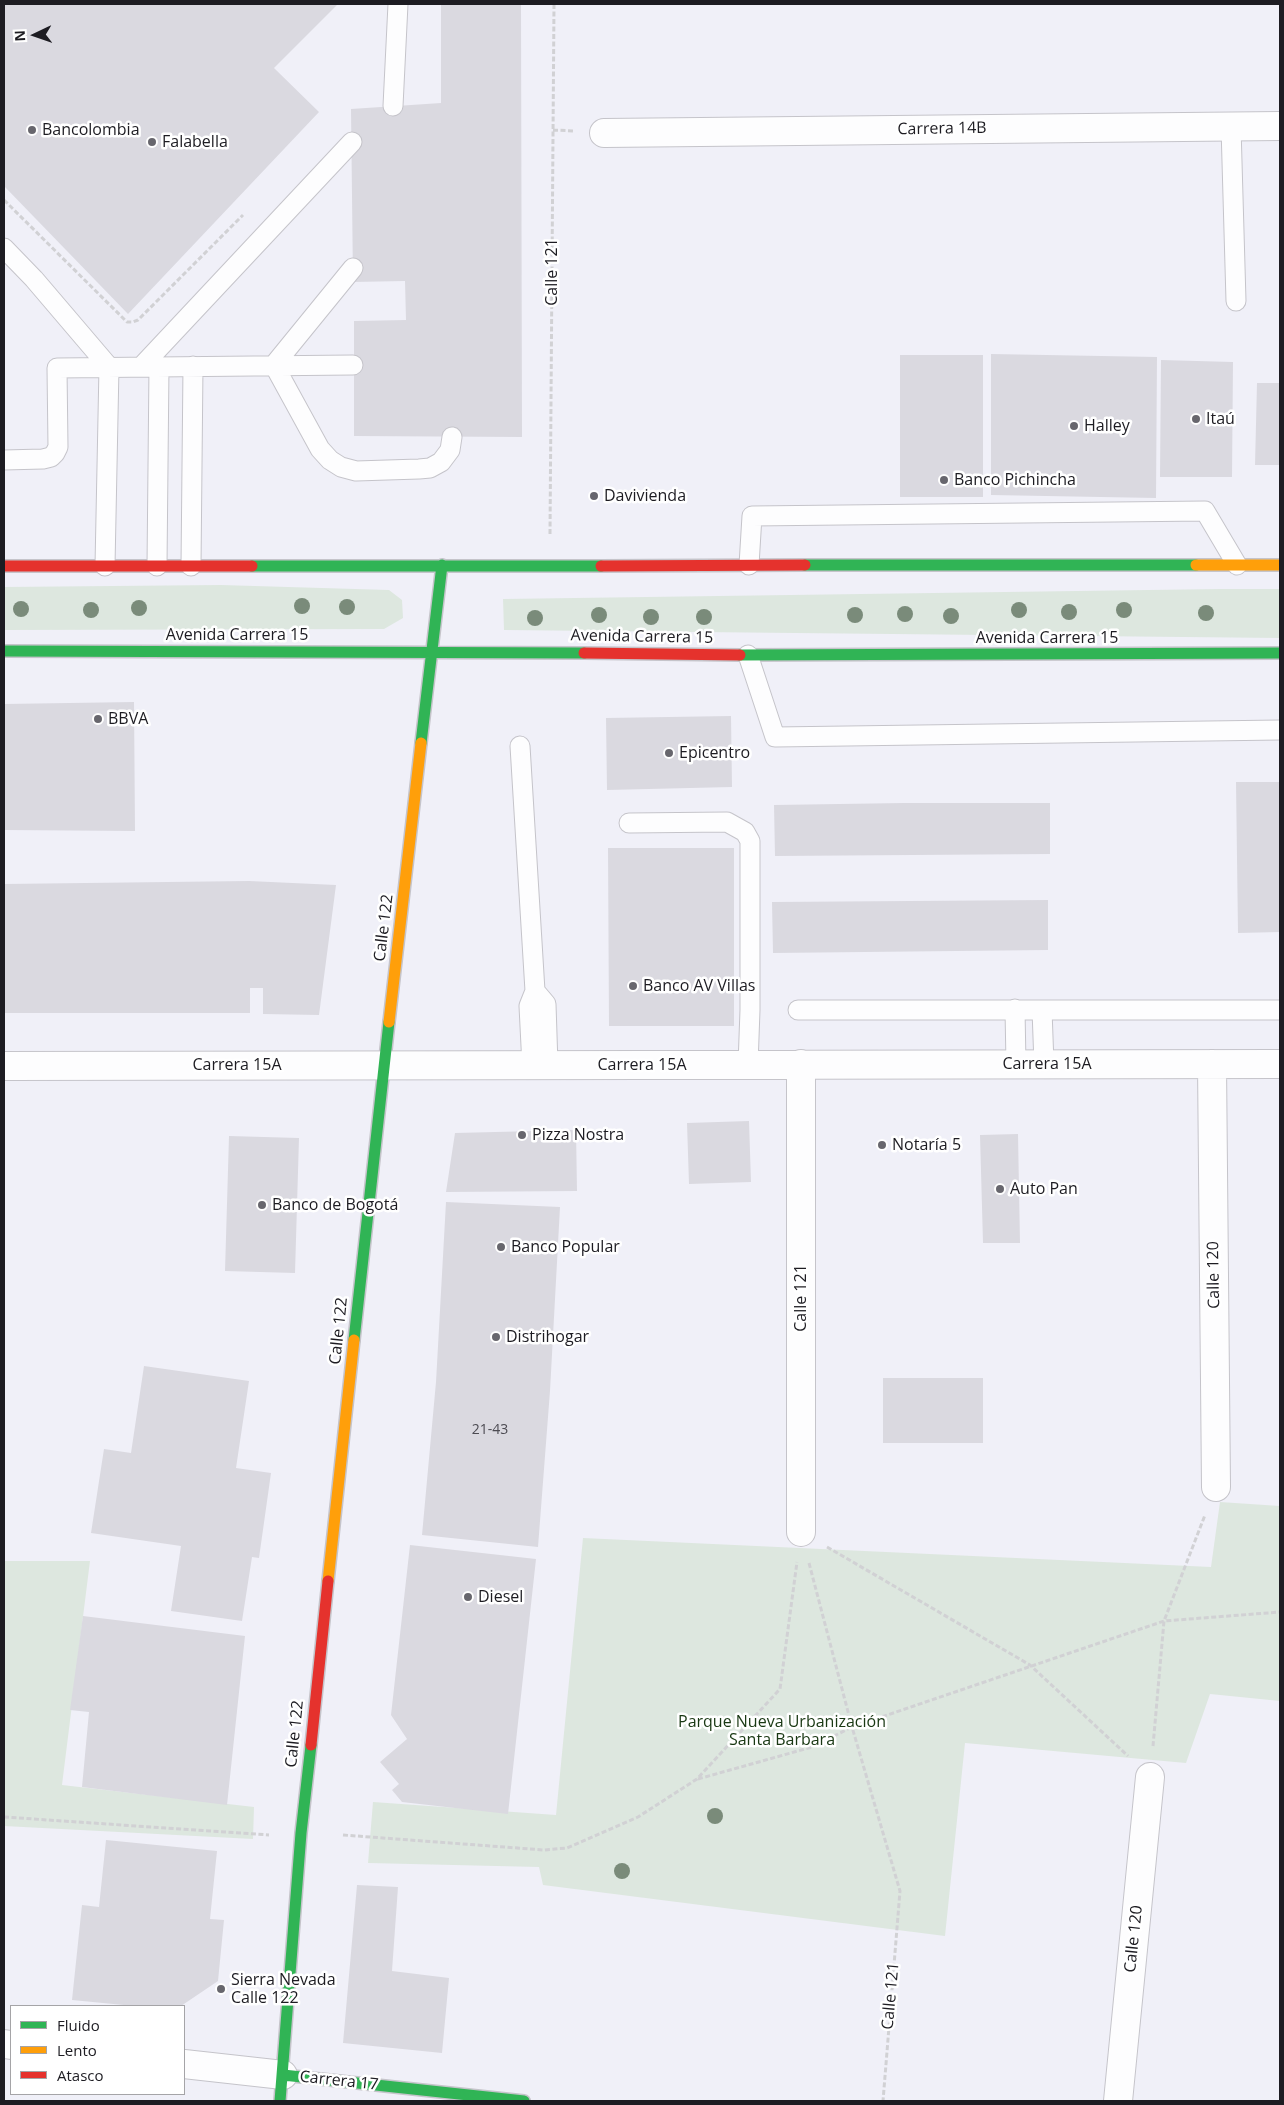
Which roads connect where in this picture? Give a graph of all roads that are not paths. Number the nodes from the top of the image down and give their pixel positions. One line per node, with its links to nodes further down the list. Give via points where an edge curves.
1 (398, 4): 2 (lane)
2 (392, 106)
3 (1280, 126): 4 (street, Carrera 14B)
4 (1231, 127): 5 (street, Carrera 14B); 9 (lane)
5 (604, 133)
6 (352, 142): 12 (lane)
7 (4, 248): 14 (lane)
8 (353, 268): 10 (lane)
9 (1236, 301)
10 (274, 365): 11 (lane); 13 (lane); 15 (lane, via 320,449 341,467 356,471 430,468 441,462 450,450)
11 (353, 365)
12 (151, 366): 13 (lane); 14 (lane); 23 (lane)
13 (193, 366): 24 (lane)
14 (109, 367): 16 (lane, via 57,368 58,447 55,453 43,459); 22 (lane)
15 (452, 437)
16 (4, 460)
17 (442, 565): 18 (main road); 24 (main road); 26 (main road, Calle 122)
18 (749, 565): 19 (main road); 19 (lane, via 752,516 1205,511)
19 (1237, 565): 20 (main road)
20 (1280, 565)
21 (4, 566): 22 (main road)
22 (105, 566): 23 (main road)
23 (157, 566): 24 (main road)
24 (191, 566)
25 (4, 651): 26 (main road, Avenida Carrera 15)
26 (432, 651): 28 (main road, Avenida Carrera 15); 44 (main road, Calle 122)
27 (1280, 653): 28 (main road, Avenida Carrera 15)
28 (748, 655): 29 (lane, via 775,736)
29 (1280, 730)
30 (520, 746): 41 (lane, via 535,991 546,1004)
31 (629, 823): 42 (lane, via 727,822 745,832 750,841)
32 (1015, 1009): 33 (lane); 34 (lane); 37 (lane)
33 (798, 1010)
34 (1042, 1010): 35 (lane); 38 (lane)
35 (1280, 1010)
36 (801, 1064): 37 (street, Carrera 15A); 42 (street, Carrera 15A); 46 (street, Calle 121)
37 (1016, 1064): 38 (street, Carrera 15A)
38 (1044, 1064): 39 (street, Carrera 15A)
39 (1212, 1064): 40 (street, Carrera 15A); 45 (street, Calle 120)
40 (1280, 1064)
41 (540, 1065): 42 (street, Carrera 15A); 44 (street, Carrera 15A)
42 (748, 1065)
43 (4, 1066): 44 (street, Carrera 15A)
44 (384, 1066): 49 (main road, Calle 122, via 301,1833)
45 (1216, 1487)
46 (801, 1532)
47 (1150, 1777): 51 (street, Calle 120)
48 (185, 2064): 49 (street, Carrera 17)
49 (281, 2088): 50 (main road, Carrera 17)
50 (524, 2101)
51 (1118, 2101)

